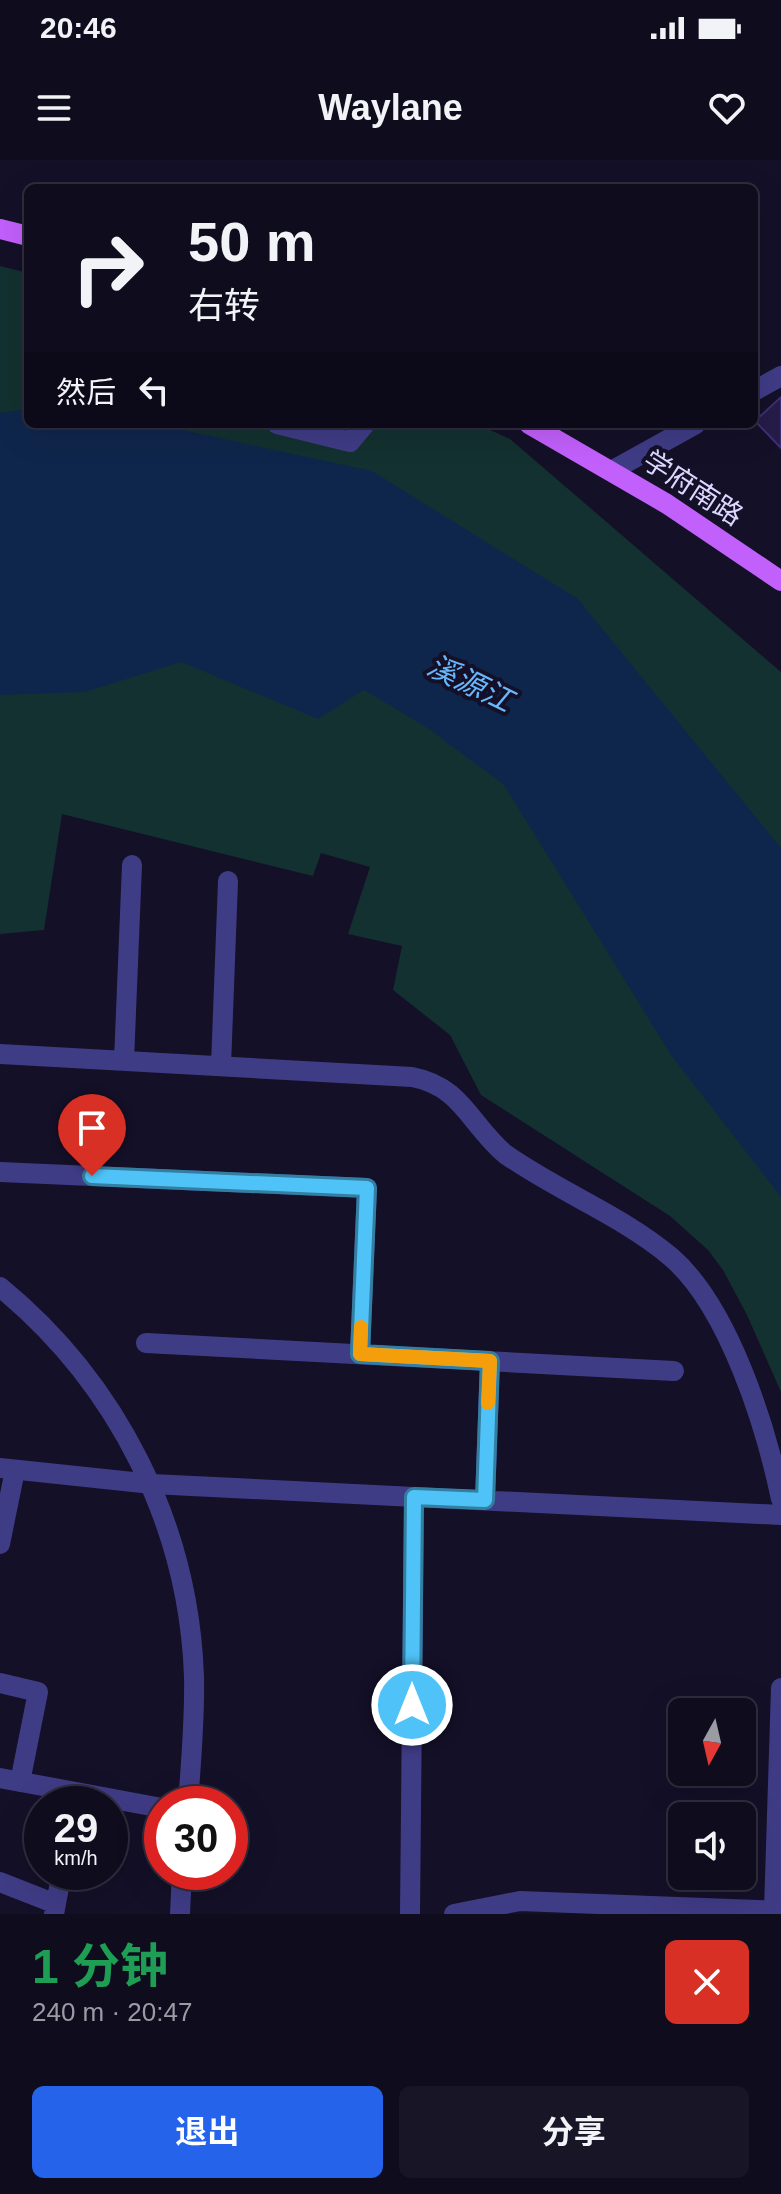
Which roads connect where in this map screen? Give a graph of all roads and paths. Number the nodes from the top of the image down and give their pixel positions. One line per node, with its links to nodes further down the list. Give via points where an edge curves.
1 (0, 229): 2 (main road)
2 (24, 235)
3 (781, 376): 4 (street)
4 (758, 389)
5 (293, 428): 6 (street, via 350,442)
6 (362, 428)
7 (536, 428): 9 (main road, 学府南路)
8 (689, 428): 9 (street)
9 (613, 470): 10 (main road, 学府南路)
10 (781, 581)
11 (132, 865): 14 (street)
12 (228, 881): 15 (street)
13 (0, 1054): 14 (street)
14 (124, 1061): 15 (street)
15 (221, 1066): 25 (street, via 430,1080 444,1087 505,1154 615,1218 673,1259 709,1302 735,1353)
16 (0, 1172): 19 (street, via 367,1188)
17 (0, 1287): 23 (street, via 77,1364)
18 (146, 1343): 19 (street)
19 (360, 1354): 20 (street)
20 (490, 1361): 21 (street); 26 (street)
21 (674, 1371)
22 (7, 1469): 23 (street); 28 (street)
23 (152, 1484): 24 (street); 33 (street, via 176,1554 190,1629 194,1715)
24 (414, 1497): 26 (street); 40 (street)
25 (781, 1499)
26 (485, 1500): 27 (street)
27 (781, 1515)
28 (0, 1544)
29 (0, 1683): 31 (street, via 38,1692)
30 (781, 1688): 38 (street)
31 (10, 1780): 32 (street)
32 (32, 1786)
33 (189, 1786)
34 (0, 1882): 36 (street)
35 (181, 1890): 39 (street)
36 (55, 1909)
37 (703, 1910): 38 (street); 41 (street, via 520,1901)
38 (778, 1911)
39 (180, 1914)
40 (410, 1914)
41 (454, 1914)

